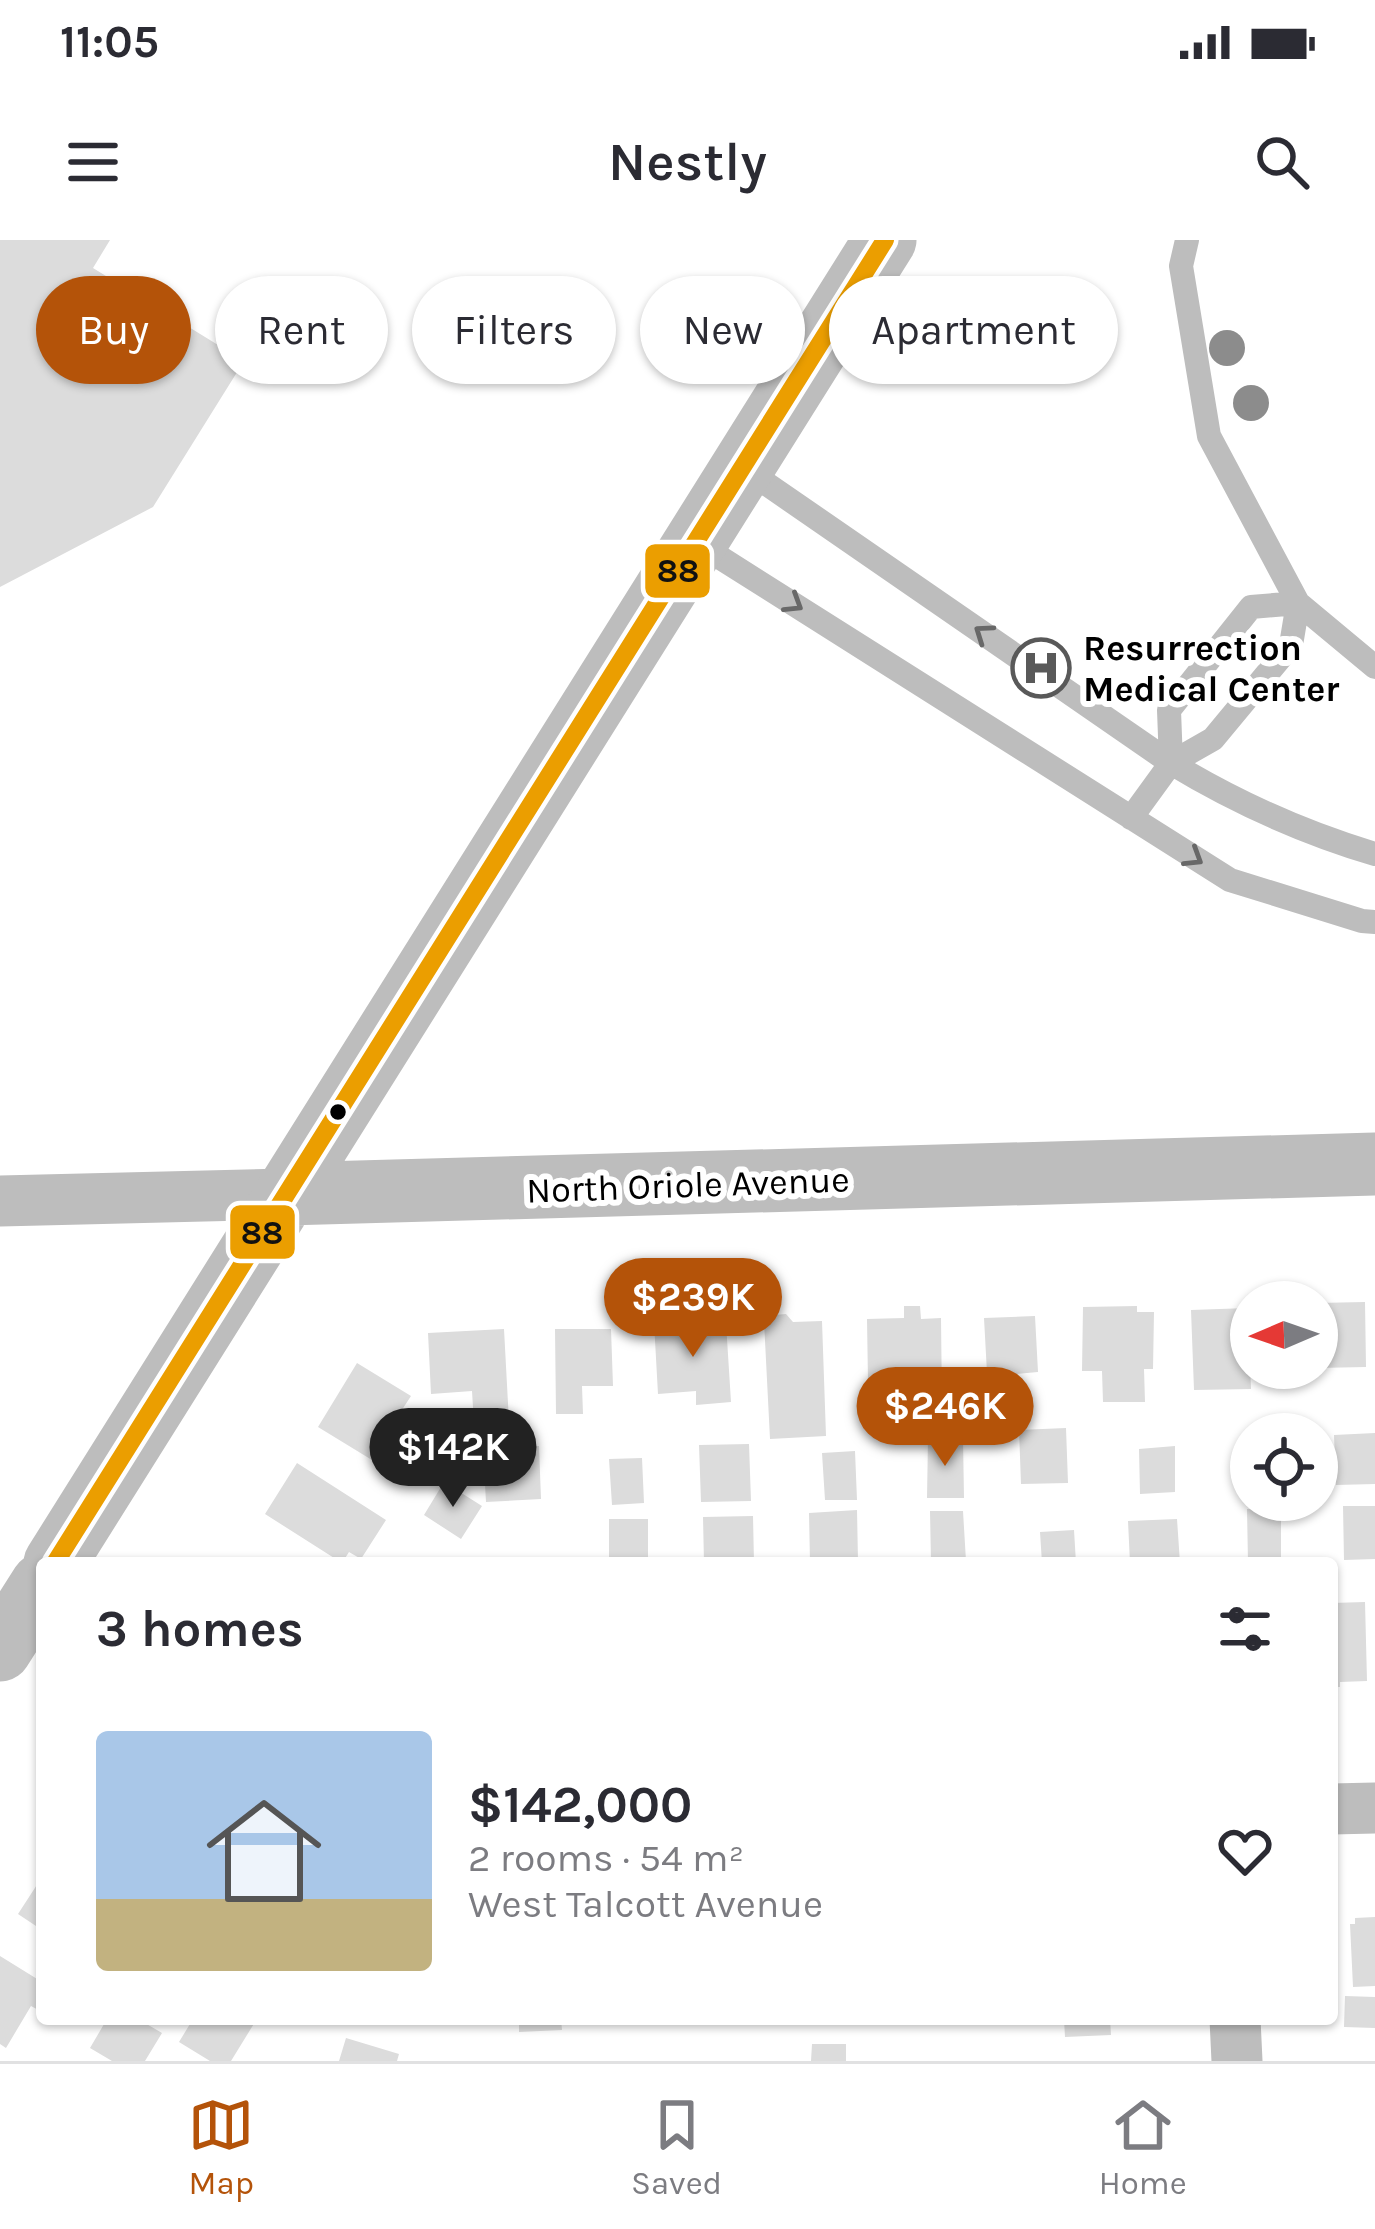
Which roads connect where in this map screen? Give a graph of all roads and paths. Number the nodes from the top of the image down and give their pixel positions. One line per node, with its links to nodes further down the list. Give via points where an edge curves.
1 (885, 240): 3 (street)
2 (1187, 240): 5 (lane, via 1181,266 1209,436)
3 (742, 467): 4 (street); 7 (lane, one-way to 3)
4 (695, 541): 8 (lane, one-way to 8); 12 (street)
5 (1298, 603): 6 (lane); 7 (lane, via 1291,645 1213,739); 7 (lane, via 1251,607 1237,624 1169,710)
6 (1375, 667)
7 (1171, 763): 8 (lane); 9 (lane, via 1235,802)
8 (1131, 818): 10 (lane, one-way to 10, via 1230,880)
9 (1375, 854)
10 (1375, 922)
11 (1375, 1164): 12 (street, North Oriole Avenue)
12 (286, 1194): 13 (street, North Oriole Avenue); 14 (street)
13 (0, 1201)
14 (59, 1557)
15 (1375, 1808): 16 (street)
16 (1338, 1809)
17 (1235, 2025): 18 (street)
18 (1238, 2061)

